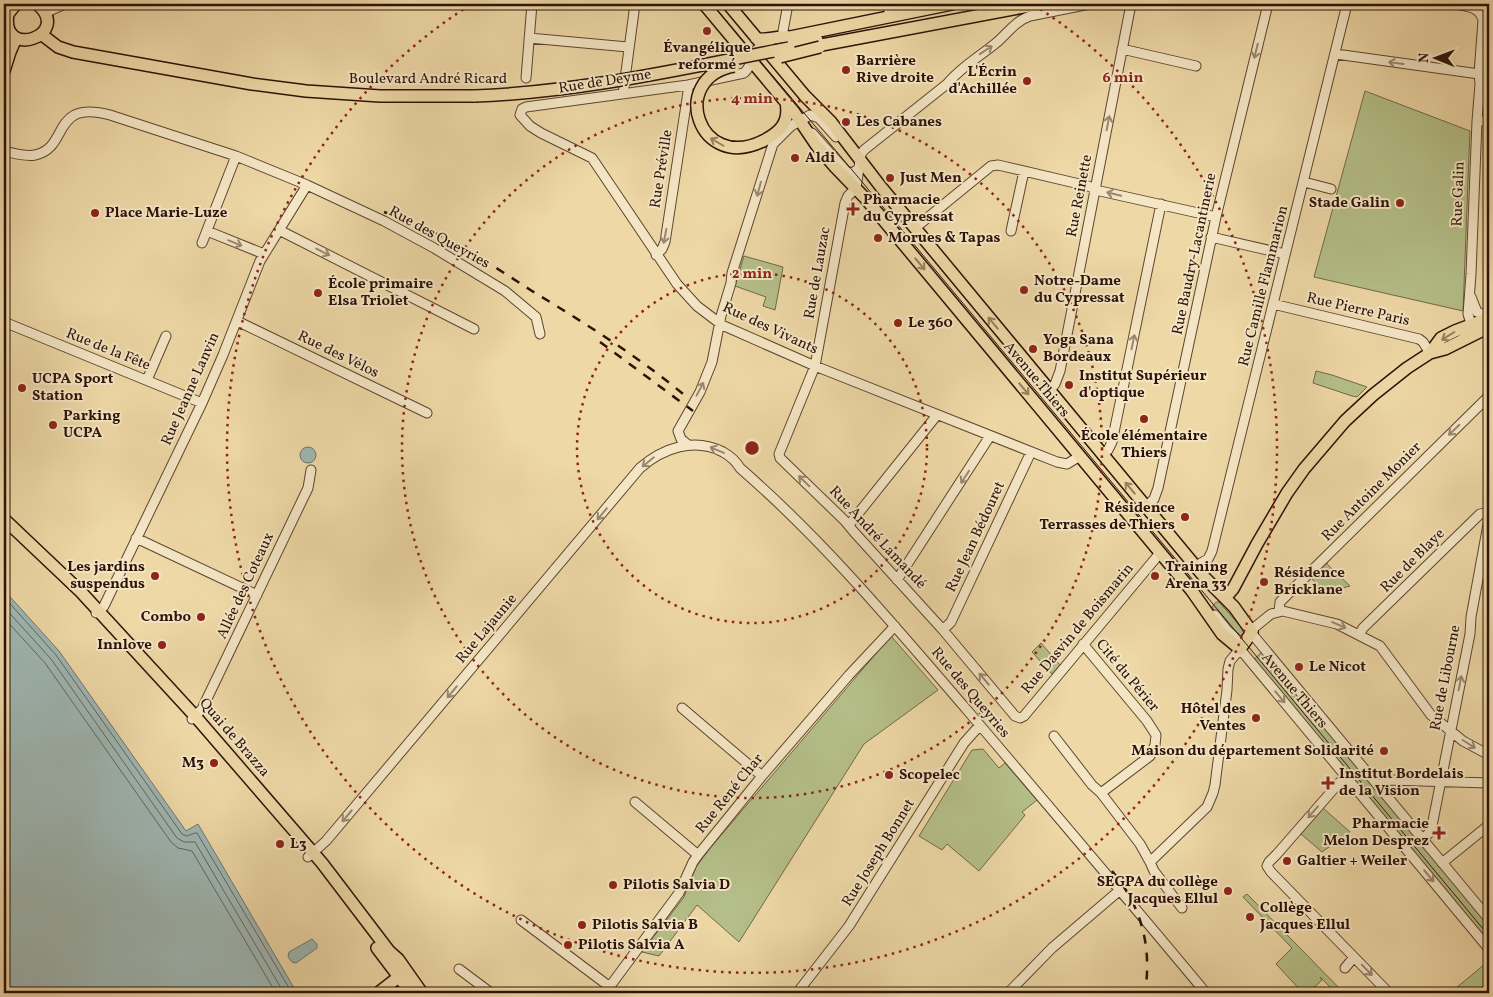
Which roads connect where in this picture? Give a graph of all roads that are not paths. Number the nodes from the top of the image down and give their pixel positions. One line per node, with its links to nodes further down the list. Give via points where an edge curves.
1 (37, 4): 20 (main road)
2 (64, 4): 20 (street)
3 (532, 4): 25 (street)
4 (635, 4): 29 (street)
5 (704, 4): 33 (main road, Avenue Thiers)
6 (728, 4): 27 (main road, Avenue Thiers)
7 (788, 4): 26 (street, via 783,31)
8 (889, 4): 21 (street)
9 (952, 4): 21 (main road)
10 (1003, 4): 19 (main road)
11 (1040, 4): 19 (main road)
12 (1090, 4): 48 (street, one-way to 12, via 864,150 1021,20)
13 (1131, 4): 30 (street, Rue Reinette)
14 (1268, 4): 56 (street, Rue Baudry-Lacantinerie, one-way to 56)
15 (1348, 4): 31 (street, Rue Camille Flammarion)
16 (1455, 4): 18 (street)
17 (10, 9): 22 (main road)
18 (1484, 10): 36 (street, Rue Galin)
19 (983, 11): 26 (main road, via 819,40); 28 (main road)
20 (45, 13): 23 (main road, via 46,24)
21 (889, 17): 26 (main road)
22 (6, 27): 24 (main road)
23 (41, 34): 24 (main road, via 29,40); 26 (main road, Boulevard André Ricard, bridge, via 58,47 73,52 252,84 345,94 475,96 611,83)
24 (16, 38): 35 (main road)
25 (529, 38): 29 (street); 37 (street)
26 (788, 40): 27 (main road, via 762,39); 28 (main road, Boulevard André Ricard, bridge)
27 (759, 42): 33 (street); 48 (main road, Avenue Thiers, via 831,122)
28 (820, 46): 45 (main road, one-way to 28, bridge, via 741,149 722,146 708,136 700,124 696,108 704,83 721,69)
29 (628, 47): 39 (street)
30 (1122, 49): 34 (street); 53 (street, Rue Reinette, one-way to 30)
31 (1336, 54): 36 (street, one-way to 31); 50 (street, Rue Camille Flammarion)
32 (1489, 57): 36 (main road)
33 (750, 60): 38 (street, Rue de Deyme, via 744,73); 40 (main road, Avenue Thiers)
34 (1196, 66)
35 (4, 72)
36 (1484, 75): 42 (street, Rue Galin, via 1480,84)
37 (526, 78)
38 (688, 84): 39 (street, Rue de Deyme); 65 (street, Rue Préville, one-way to 65, via 665,242)
39 (622, 94): 41 (street, Rue de Deyme, via 526,107)
40 (786, 102): 44 (main road, Avenue Thiers); 45 (main road, via 788,111)
41 (520, 115): 65 (street, Rue des Vivants, via 541,133 592,158)
42 (1477, 121): 43 (street); 66 (street, Rue Galin)
43 (1489, 121)
44 (803, 124): 45 (street); 48 (street, via 846,171 852,173); 48 (street, via 810,115 819,118); 52 (main road, Avenue Thiers, via 835,167)
45 (780, 134): 71 (street, one-way to 71, via 771,148)
46 (4, 151): 47 (street, Rue des Queyries, via 34,156 43,153 75,114 96,111)
47 (236, 156): 51 (street, Rue des Queyries); 59 (street)
48 (860, 165): 52 (street, Rue de Lauzac); 57 (main road, Avenue Thiers)
49 (1024, 171): 53 (street); 57 (street, via 991,166); 60 (street)
50 (1304, 182): 54 (street); 64 (street, Rue Camille Flammarion)
51 (308, 185): 58 (street, Rue Jeanne Lanvin); 75 (street, Rue des Queyries, via 409,235 505,291 536,317)
52 (856, 188): 78 (street, Rue de Lauzac, via 845,203); 89 (main road, Avenue Thiers, one-way to 89)
53 (1095, 188): 55 (street, one-way to 53); 80 (street, Rue Reinette, via 1060,371)
54 (1331, 189)
55 (1162, 204): 56 (street); 88 (street, one-way to 55, via 1112,442)
56 (1216, 217): 61 (street, Rue Baudry-Lacantinerie)
57 (915, 228): 80 (main road, Avenue Thiers, one-way to 57)
58 (279, 230): 63 (street, Rue Jeanne Lanvin); 73 (street, one-way to 73)
59 (207, 231): 62 (street); 63 (street, one-way to 63)
60 (1010, 231)
61 (1211, 237): 64 (street); 91 (street, Rue Baudry-Lacantinerie, via 1158,488 1154,499)
62 (202, 243)
63 (264, 254): 69 (street, Rue Jeanne Lanvin)
64 (1285, 254): 67 (street, Rue Camille Flammarion)
65 (656, 255): 71 (street, Rue des Vivants, via 697,306)
66 (1470, 291): 68 (street, via 1477,312); 74 (street, Rue Galin, via 1468,314)
67 (1273, 304): 77 (street, Rue Pierre Paris, via 1419,339); 99 (street, Rue Camille Flammarion, via 1211,556)
68 (1489, 317): 74 (main road)
69 (237, 321): 82 (street, Rue Jeanne Lanvin); 83 (street, Rue des Vélos)
70 (4, 322): 79 (street, Rue de la Fête)
71 (719, 323): 78 (street, Rue des Vivants); 86 (street, one-way to 71, via 678,431 706,378)
72 (1489, 327): 74 (main road)
73 (474, 329)
74 (1473, 329): 77 (main road, via 1445,349)
75 (540, 334)
76 (166, 336): 79 (street)
77 (1430, 353): 102 (main road, via 1386,383 1331,437 1279,505 1233,589)
78 (815, 366): 84 (street, Rue des Vivants); 95 (street, Rue André Lamandé, one-way to 78, via 779,454)
79 (147, 380): 82 (street, Rue de la Fête)
80 (1050, 390): 88 (main road, Avenue Thiers)
81 (1489, 396): 105 (street, Rue Antoine Monier, one-way to 105, via 1280,602)
82 (202, 403): 97 (street, Rue Jeanne Lanvin)
83 (427, 413)
84 (937, 415): 85 (street, Rue des Vivants); 95 (street)
85 (990, 436): 87 (street, Rue des Vivants); 100 (street, one-way to 100)
86 (688, 445): 106 (street, Rue des Queyries, one-way to 86, via 821,544 738,463 716,449); 128 (street, Rue Lajaunie, one-way to 128, via 659,454 640,468)
87 (1031, 452): 89 (street, Rue des Vivants, via 1067,464); 107 (street, Rue Jean Bédouret, via 951,622)
88 (1102, 454): 91 (main road, Avenue Thiers, one-way to 88)
89 (1080, 456): 98 (main road, Avenue Thiers)
90 (312, 470): 101 (street, Allée des Coteaux, via 308,488)
91 (1146, 506): 99 (main road, Avenue Thiers)
92 (1489, 512): 109 (street, Rue de Blaye, via 1480,514)
93 (4, 519): 103 (main road, Quai de Brazza)
94 (1489, 519): 116 (street, Rue de Libourne, one-way to 94)
95 (849, 525): 100 (street, Rue André Lamandé)
96 (4, 526): 103 (main road, Quai de Brazza)
97 (136, 538): 101 (street); 103 (street, Rue Jeanne Lanvin)
98 (1160, 552): 104 (main road, Avenue Thiers); 110 (street, Rue Dasvin de Boismarin)
99 (1196, 566): 102 (main road, Avenue Thiers)
100 (897, 580): 107 (street, Rue André Lamandé)
101 (257, 595): 113 (street, Allée des Coteaux)
102 (1221, 598): 104 (main road, via 1209,599); 108 (main road, Avenue Thiers, via 1245,620)
103 (100, 610): 113 (main road, Quai de Brazza)
104 (1206, 610): 111 (main road, Avenue Thiers, via 1222,634)
105 (1280, 611): 108 (street, via 1266,617); 109 (street, one-way to 109, via 1326,620)
106 (895, 626): 115 (street, Rue des Queyries); 119 (street, Rue René Char)
107 (942, 630): 114 (street, Rue André Lamandé, one-way to 107)
108 (1252, 632): 111 (main road); 123 (street, Avenue Thiers)
109 (1359, 635): 116 (street, via 1380,646 1431,715)
110 (1083, 644): 114 (street, Rue Dasvin de Boismarin, via 1024,716); 124 (street, Cité du Périer, via 1151,725 1156,738 1150,756)
111 (1242, 646): 120 (street, Avenue Thiers, one-way to 120); 130 (street, via 1228,669 1213,793 1206,806)
112 (682, 708): 119 (street)
113 (196, 715): 128 (main road, Quai de Brazza)
114 (1015, 716)
115 (980, 725): 132 (street, Rue des Queyries); 145 (street, Rue Joseph Bonnet, via 964,743 849,926)
116 (1450, 730): 118 (street, one-way to 118); 121 (street, Rue de Libourne)
117 (1054, 736): 124 (street)
118 (1489, 755)
119 (762, 776): 129 (street, Rue René Char)
120 (1346, 777): 136 (street, Avenue Thiers, one-way to 136); 137 (street, one-way to 137, via 1268,866 1270,872)
121 (1440, 781): 122 (street); 123 (street, via 1388,780); 127 (street, Rue de Libourne, via 1430,832)
122 (1489, 783)
123 (1378, 786): 127 (street, Avenue Thiers)
124 (1101, 793): 130 (street)
125 (635, 802): 129 (street)
126 (1489, 825): 131 (street)
127 (1423, 839): 131 (street, Avenue Thiers)
128 (313, 853): 140 (main road, Quai de Brazza)
129 (698, 855): 141 (street, Rue René Char, via 680,893)
130 (1150, 862): 133 (street)
131 (1442, 863): 134 (street, Avenue Thiers)
132 (1120, 890): 146 (street, via 1052,948); 147 (street, Rue des Queyries)
133 (1182, 908)
134 (1489, 919)
135 (522, 920): 141 (street)
136 (1489, 948)
137 (1354, 957): 138 (street); 148 (street, one-way to 148)
138 (1345, 968)
139 (459, 969): 144 (street)
140 (403, 974): 142 (main road, Quai de Brazza); 143 (main road)
141 (608, 990)
142 (417, 992)
143 (378, 993)
144 (491, 993)
145 (797, 993)
146 (1008, 993)
147 (1206, 993)
148 (1390, 993)

